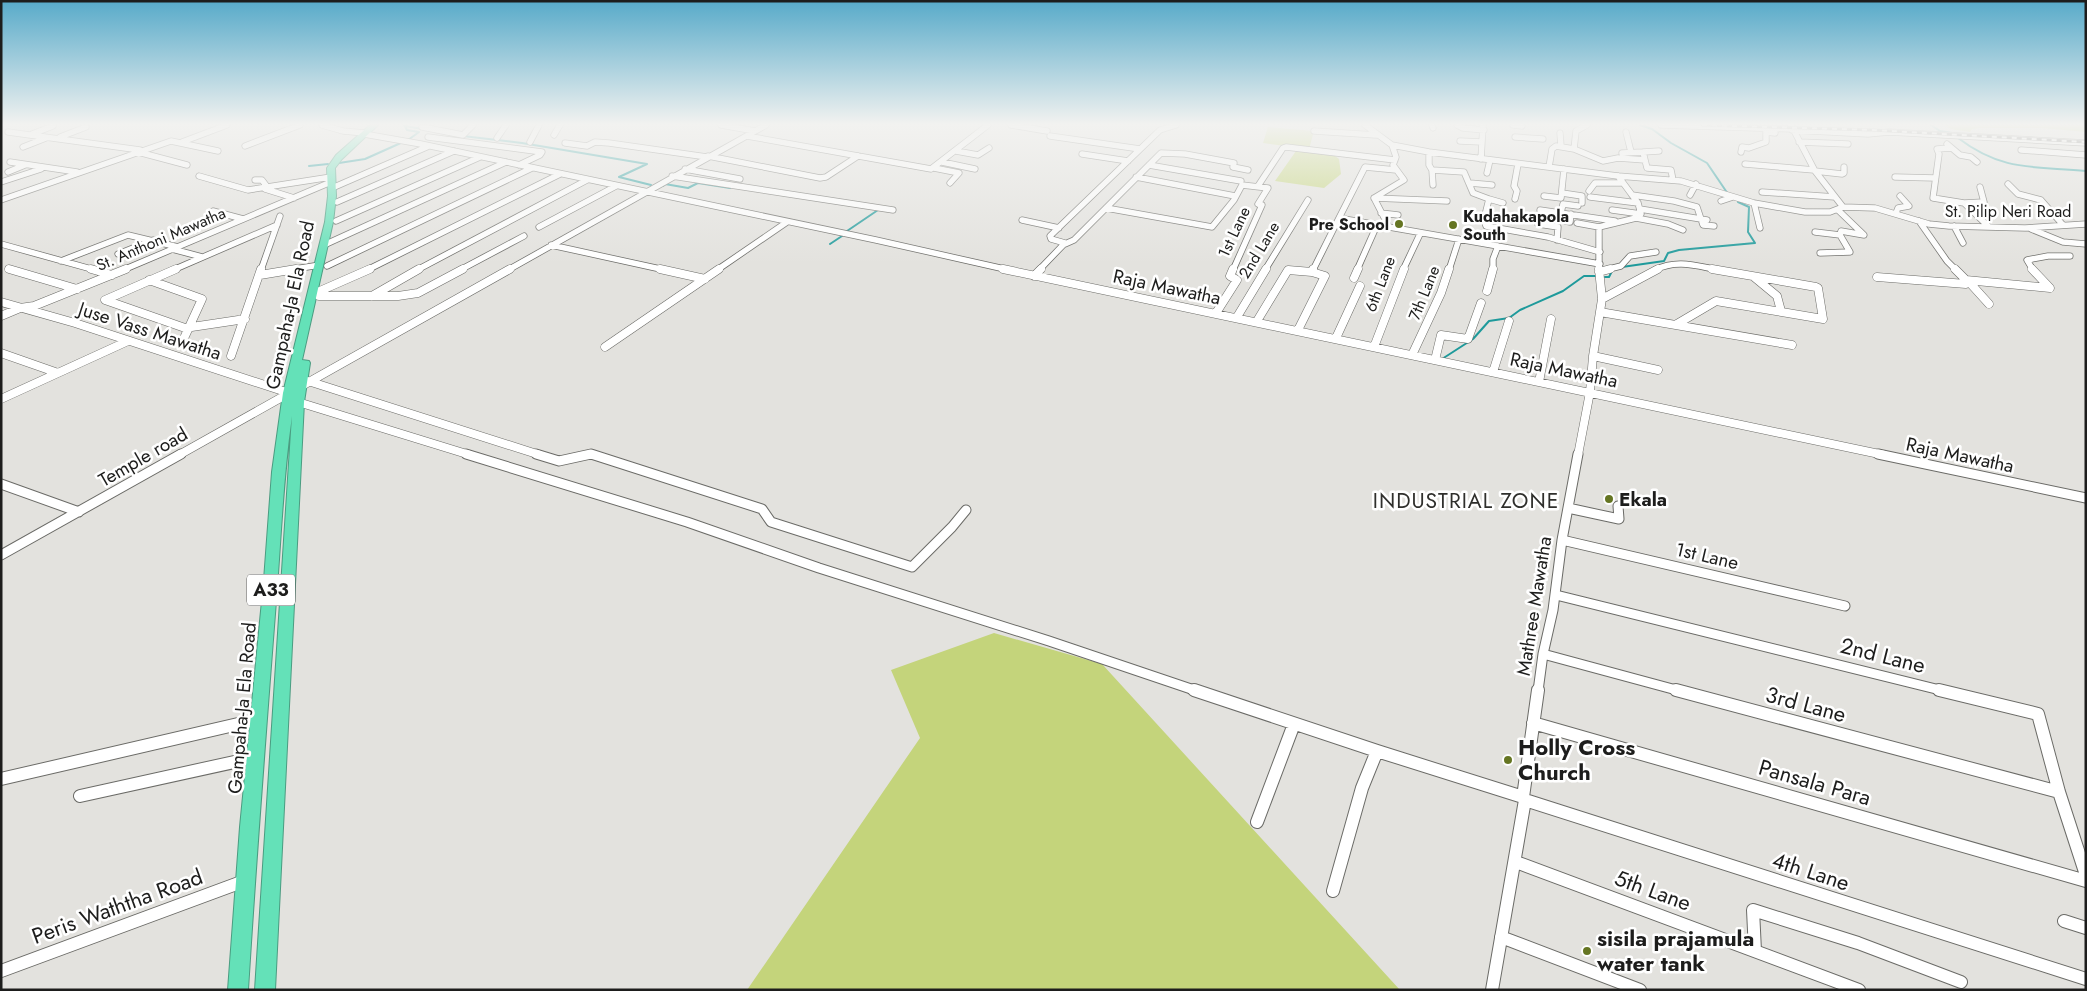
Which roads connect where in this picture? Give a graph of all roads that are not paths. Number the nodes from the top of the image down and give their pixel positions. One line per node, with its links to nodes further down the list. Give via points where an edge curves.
1 (34, 171): 47 (street)
2 (67, 171): 33 (street)
3 (85, 171): 33 (street)
4 (331, 171): 59 (highway, Gampaha-Ja Ela Road / A33)
5 (372, 171): 59 (street)
6 (389, 171): 59 (street)
7 (446, 171): 99 (street)
8 (486, 171): 132 (street)
9 (525, 171): 147 (street)
10 (547, 171): 34 (street)
11 (681, 171): 36 (street, Temple road)
12 (697, 171): 41 (street)
13 (787, 171): 14 (street, via 822,178)
14 (835, 171)
15 (948, 171): 49 (street, via 960,174)
16 (1117, 171): 118 (street)
17 (1142, 171): 38 (street)
18 (1188, 171): 46 (street)
19 (1268, 171): 56 (street)
20 (1363, 171): 95 (street)
21 (1397, 171): 70 (street, via 1404,180)
22 (1432, 171): 52 (street)
23 (1453, 171): 32 (street)
24 (1517, 171): 72 (street)
25 (1564, 171): 62 (street)
26 (1595, 171): 44 (street)
27 (1673, 171): 45 (street)
28 (1815, 171): 68 (street)
29 (1823, 171): 30 (street, via 1842,174)
30 (1844, 171)
31 (1936, 171): 40 (street)
32 (1466, 172): 48 (street)
33 (80, 173): 73 (street)
34 (560, 174): 43 (street); 163 (street)
35 (199, 176): 58 (street, via 248,190)
36 (672, 176): 60 (street, Temple road); 85 (street)
37 (1640, 176): 44 (street, St. Pilip Neri Road); 45 (street, St. Pilip Neri Road); 54 (street)
38 (1136, 177): 64 (street); 82 (street)
39 (1895, 177): 40 (street)
40 (1935, 178): 81 (street, via 1933,198)
41 (740, 179)
42 (256, 180): 58 (street, via 262,180)
43 (587, 180): 55 (street); 164 (street)
44 (1620, 180): 83 (street); 83 (street, via 1595,183 1590,194)
45 (1673, 180): 50 (street, St. Pilip Neri Road)
46 (1241, 181)
47 (1, 182)
48 (1470, 182): 53 (street); 71 (street, via 1473,193)
49 (950, 183)
50 (1696, 184): 63 (street); 67 (street, St. Pilip Neri Road)
51 (2008, 184): 111 (street, via 2018,194 2041,200)
52 (1432, 185)
53 (1492, 185)
54 (1646, 185)
55 (616, 186): 60 (street); 115 (street)
56 (1258, 186): 64 (street, via 1242,184); 172 (street, 1st Lane, via 1268,190 1258,204 1262,206 1230,276 1236,280)
57 (1980, 187): 81 (street, via 1984,202)
58 (266, 188): 59 (street); 69 (street)
59 (332, 189): 69 (street, St. Anthoni Mawatha); 99 (highway, Gampaha-Ja Ela Road / A33); 132 (highway, Gampaha-Ja Ela Road / A33)
60 (644, 192): 103 (street); 136 (street, Temple road)
61 (1762, 192): 68 (street)
62 (1562, 193): 65 (street, via 1561,198); 79 (street, via 1582,196 1580,205)
63 (1690, 195)
64 (1234, 196): 82 (street, via 1212,227)
65 (1544, 196)
66 (1900, 196): 91 (street, via 1909,206 1898,208)
67 (1733, 197): 76 (street); 80 (street, St. Pilip Neri Road)
68 (1835, 197): 84 (street)
69 (294, 198): 96 (street, St. Anthoni Mawatha)
70 (1374, 198): 75 (street); 89 (street)
71 (1489, 199): 78 (street); 127 (street, via 1484,219 1486,226)
72 (1515, 199)
73 (1, 200)
74 (1308, 200): 174 (street, 2nd Lane)
75 (1447, 201)
76 (1721, 201)
77 (1548, 202): 79 (street)
78 (1503, 203)
79 (1563, 204): 90 (street)
80 (1754, 204): 84 (street, St. Pilip Neri Road, via 1805,212); 119 (street)
81 (1964, 204): 117 (street)
82 (1106, 208): 133 (street, via 1072,243)
83 (1637, 208): 87 (street); 100 (street); 101 (street); 101 (street, via 1674,201 1698,207); 121 (street)
84 (1840, 209): 91 (street, St. Pilip Neri Road, via 1875,208); 125 (street, via 1864,235 1841,232)
85 (894, 210)
86 (1540, 210): 90 (street)
87 (1612, 210)
88 (213, 211): 96 (street)
89 (1381, 213): 93 (street); 116 (street)
90 (1561, 213): 92 (street)
91 (1896, 213): 102 (street, St. Pilip Neri Road)
92 (1571, 214): 98 (street, via 1570,222); 100 (street)
93 (1398, 215)
94 (280, 216): 110 (street)
95 (1339, 218): 106 (street); 150 (street)
96 (243, 219): 138 (street, St. Anthoni Mawatha)
97 (1022, 220): 118 (street)
98 (1555, 220)
99 (336, 221): 132 (highway, Gampaha-Ja Ela Road / A33)
100 (1618, 221): 112 (street)
101 (1705, 221): 105 (street); 113 (street)
102 (1919, 221): 114 (street, St. Pilip Neri Road); 159 (street, via 1947,261)
103 (787, 222): 153 (street); 157 (street)
104 (1577, 223): 112 (street, via 1584,227)
105 (1692, 223)
106 (1376, 224): 116 (street); 156 (street)
107 (1522, 224): 122 (street)
108 (1538, 224): 130 (street, via 1558,227)
109 (2086, 224): 111 (street, St. Pilip Neri Road)
110 (277, 225): 145 (street); 151 (street)
111 (2063, 225): 120 (street, St. Pilip Neri Road)
112 (1599, 226): 140 (street, Mathree Mawatha)
113 (1714, 226)
114 (1954, 226): 117 (street, St. Pilip Neri Road); 134 (street)
115 (540, 227)
116 (1389, 227): 123 (street)
117 (1989, 227): 120 (street, St. Pilip Neri Road)
118 (1059, 228): 133 (street, via 1050,236 1051,239)
119 (1760, 228)
120 (2025, 228): 135 (street, via 2063,242)
121 (1683, 230)
122 (1520, 233): 127 (street); 130 (street)
123 (1420, 234): 128 (street); 187 (street, 6th Lane)
124 (1813, 235): 125 (street)
125 (1840, 235): 142 (street, via 1850,252)
126 (524, 236): 164 (street, via 418,293)
127 (1509, 236): 139 (street)
128 (1458, 239): 137 (street); 189 (street, 7th Lane, via 1441,293)
129 (153, 240): 138 (street); 143 (street); 146 (street, via 128,234)
130 (1558, 240): 140 (street)
131 (1, 244): 146 (street)
132 (328, 244): 147 (highway, Gampaha-Ja Ela Road / A33)
133 (1065, 244): 153 (street)
134 (1963, 244)
135 (2086, 244)
136 (551, 245): 157 (street); 197 (street, Temple road)
137 (1498, 246): 139 (street); 162 (street)
138 (175, 248): 145 (street); 152 (street, St. Anthoni Mawatha)
139 (1509, 248): 148 (street, via 1552,253)
140 (1600, 252): 148 (street, Mathree Mawatha)
141 (1656, 252): 148 (street, via 1630,256 1622,266)
142 (1820, 253)
143 (118, 254)
144 (2070, 256): 159 (street, via 2027,260 2050,288)
145 (202, 257): 158 (street)
146 (62, 261): 152 (street)
147 (324, 266): 151 (street); 163 (highway, Gampaha-Ja Ela Road / A33)
148 (1599, 268): 165 (street, Mathree Mawatha)
149 (9, 269): 161 (street)
150 (1312, 272): 177 (street, via 1288,270); 181 (street, via 1325,276)
151 (260, 274): 175 (street)
152 (112, 275): 161 (street, St. Anthoni Mawatha)
153 (1034, 276): 172 (street, Raja Mawatha)
154 (1754, 276): 165 (street, via 1668,264); 170 (street, via 1777,296); 170 (street, via 1818,288 1823,319)
155 (1877, 277): 159 (street)
156 (1354, 278)
157 (705, 279): 186 (street)
158 (149, 280): 180 (street, via 202,299); 180 (street, via 106,300)
159 (1968, 282): 168 (street)
160 (1360, 286): 183 (street)
161 (78, 289): 169 (street, St. Anthoni Mawatha)
162 (1487, 291)
163 (317, 294): 164 (street); 197 (highway, Gampaha-Ja Ela Road / A33)
164 (372, 296)
165 (1602, 299): 171 (street, Mathree Mawatha)
166 (1, 302): 169 (street, Juse Vass Mawatha)
167 (1481, 303): 192 (street, via 1468,339 1441,336)
168 (1989, 304)
169 (20, 308): 173 (street, St. Anthoni Mawatha); 184 (street, Juse Vass Mawatha)
170 (1781, 311): 179 (street, via 1716,301)
171 (1600, 312): 179 (street); 191 (street, Mathree Mawatha)
172 (1216, 313): 174 (street, Raja Mawatha)
173 (1, 316)
174 (1237, 317): 177 (street, Raja Mawatha)
175 (244, 319): 180 (street); 190 (street)
176 (1551, 319): 196 (street)
177 (1257, 321): 181 (street, Raja Mawatha)
178 (1509, 321): 194 (street)
179 (1677, 324): 185 (street)
180 (190, 328): 182 (street)
181 (1298, 330): 183 (street, Raja Mawatha)
182 (186, 336)
183 (1336, 338): 187 (street, Raja Mawatha)
184 (128, 340): 195 (street); 197 (street, Juse Vass Mawatha)
185 (1792, 345)
186 (604, 347)
187 (1374, 347): 189 (street, Raja Mawatha)
188 (1, 353): 195 (street)
189 (1412, 355): 192 (street, Raja Mawatha)
190 (232, 356)
191 (1593, 356): 193 (street); 198 (street, Mathree Mawatha)
192 (1435, 360): 194 (street, Raja Mawatha)
193 (1658, 370)
194 (1493, 372): 196 (street, Raja Mawatha)
195 (58, 373): 199 (street)
196 (1539, 382): 198 (street, Raja Mawatha)
197 (299, 391): 204 (street, via 559,461 591,454 762,509 771,522 912,568); 205 (street, Temple road); 211 (highway, Gampaha-Ja Ela Road / A33, via 278,472); 213 (street, 4th Lane); 234 (highway, Gampaha-Ja Ela Road / A33)
198 (1590, 392): 201 (street, Raja Mawatha); 203 (street, Mathree Mawatha)
199 (1, 399)
200 (1, 484): 205 (street)
201 (2086, 498)
202 (1618, 506): 203 (street, via 1619,519)
203 (1568, 508): 206 (street, Mathree Mawatha)
204 (966, 510)
205 (79, 512): 207 (street, Temple road)
206 (1562, 540): 208 (street, Mathree Mawatha); 209 (street, 1st Lane)
207 (1, 555)
208 (1556, 595): 210 (street, Mathree Mawatha); 217 (street, 2nd Lane, via 2038,714)
209 (1845, 606)
210 (1543, 654): 212 (street, Mathree Mawatha); 217 (street, 3rd Lane)
211 (260, 719): 215 (highway, Gampaha-Ja Ela Road / A33); 216 (street)
212 (1533, 723): 219 (street, Mathree Mawatha); 224 (street, Pansala Para)
213 (1294, 724): 214 (street, 4th Lane); 220 (street)
214 (1377, 752): 219 (street, 4th Lane); 225 (street, via 1362,788)
215 (257, 756): 218 (street); 223 (highway, Gampaha-Ja Ela Road / A33)
216 (1, 779)
217 (2059, 792): 222 (street, 2nd Lane)
218 (80, 796)
219 (1524, 798): 221 (street, Mathree Mawatha); 231 (street, 4th Lane)
220 (1257, 822)
221 (1516, 862): 228 (street, Mathree Mawatha); 229 (street, 5th Lane)
222 (2086, 875)
223 (247, 880): 230 (street, Peris Waththa Road); 233 (highway, Gampaha-Ja Ela Road / A33)
224 (2086, 881)
225 (1333, 891)
226 (2064, 922): 227 (street)
227 (2086, 928)
228 (1501, 936): 235 (street, Mathree Mawatha); 236 (street)
229 (1754, 951): 232 (street, via 1753,910); 237 (street, 5th Lane)
230 (1, 971)
231 (2086, 979)
232 (1961, 982)
233 (238, 990)
234 (265, 990)
235 (1492, 990)
236 (1640, 990)
237 (1859, 990)

